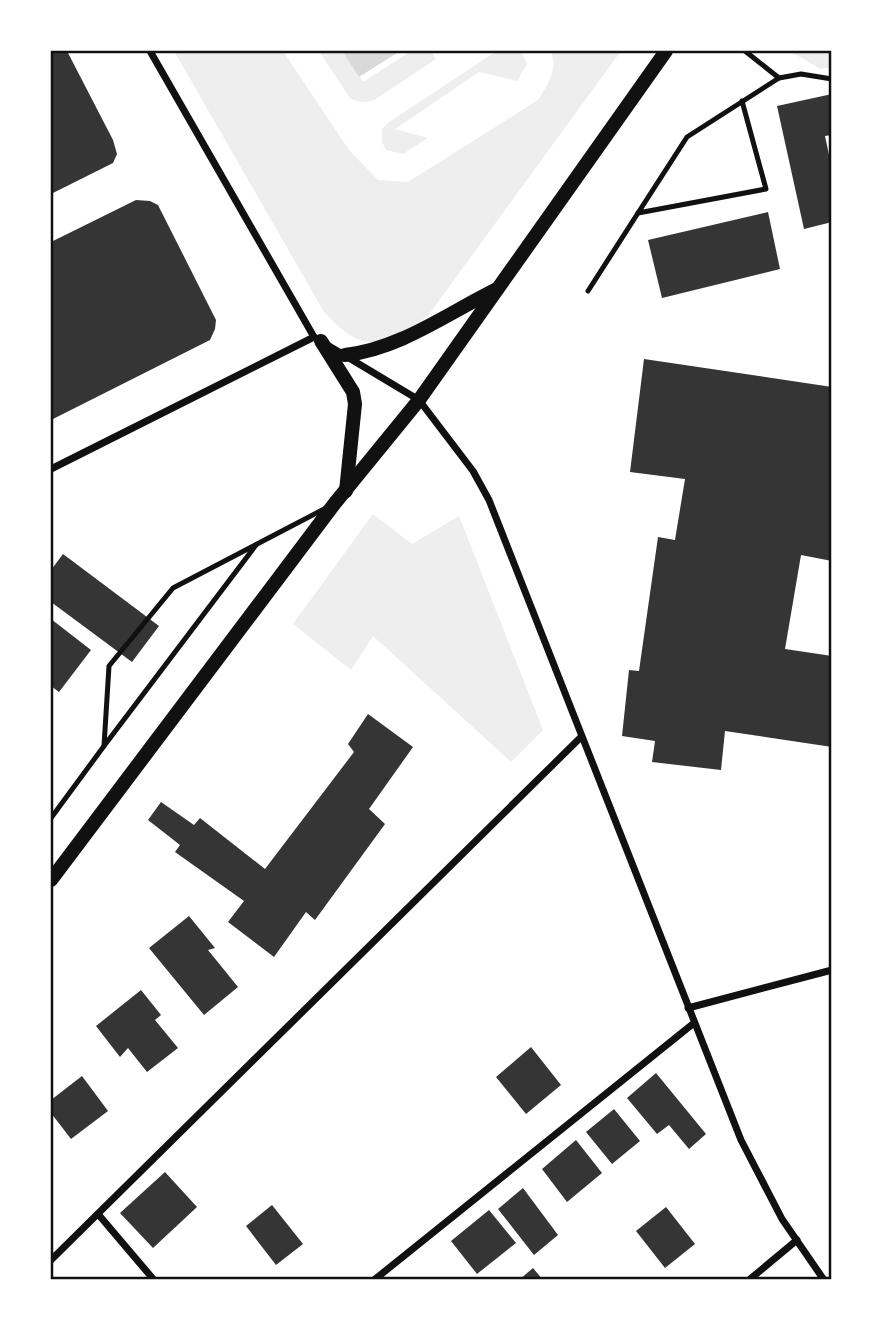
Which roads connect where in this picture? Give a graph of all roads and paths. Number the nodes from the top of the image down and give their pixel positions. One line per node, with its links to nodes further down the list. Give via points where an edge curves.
1 (150, 51): 10 (street)
2 (666, 51): 8 (main road)
3 (745, 51): 4 (lane)
4 (779, 78): 5 (lane, via 801,74); 6 (lane)
5 (832, 79)
6 (742, 101): 7 (lane, via 687,137); 7 (lane, via 766,189)
7 (638, 213): 9 (lane)
8 (498, 288): 11 (main road, via 397,342 369,353); 12 (main road)
9 (588, 291)
10 (318, 339): 11 (street); 13 (street); 14 (main road, via 353,392)
11 (345, 355): 12 (street)
12 (419, 400): 14 (main road); 17 (street, via 473,471 489,500)
13 (51, 470)
14 (346, 491): 15 (main road)
15 (335, 503): 16 (lane); 20 (main road)
16 (258, 542): 18 (lane); 18 (lane, via 173,588 109,666)
17 (581, 737): 22 (street); 24 (street)
18 (104, 746): 19 (lane)
19 (51, 818)
20 (51, 880)
21 (832, 971): 22 (street)
22 (688, 1008): 23 (street)
23 (694, 1023): 25 (street, via 741,1140); 28 (street)
24 (98, 1214): 26 (street); 27 (street)
25 (797, 1240): 29 (street); 30 (street)
26 (51, 1260)
27 (154, 1280)
28 (374, 1280)
29 (749, 1280)
30 (824, 1280)

